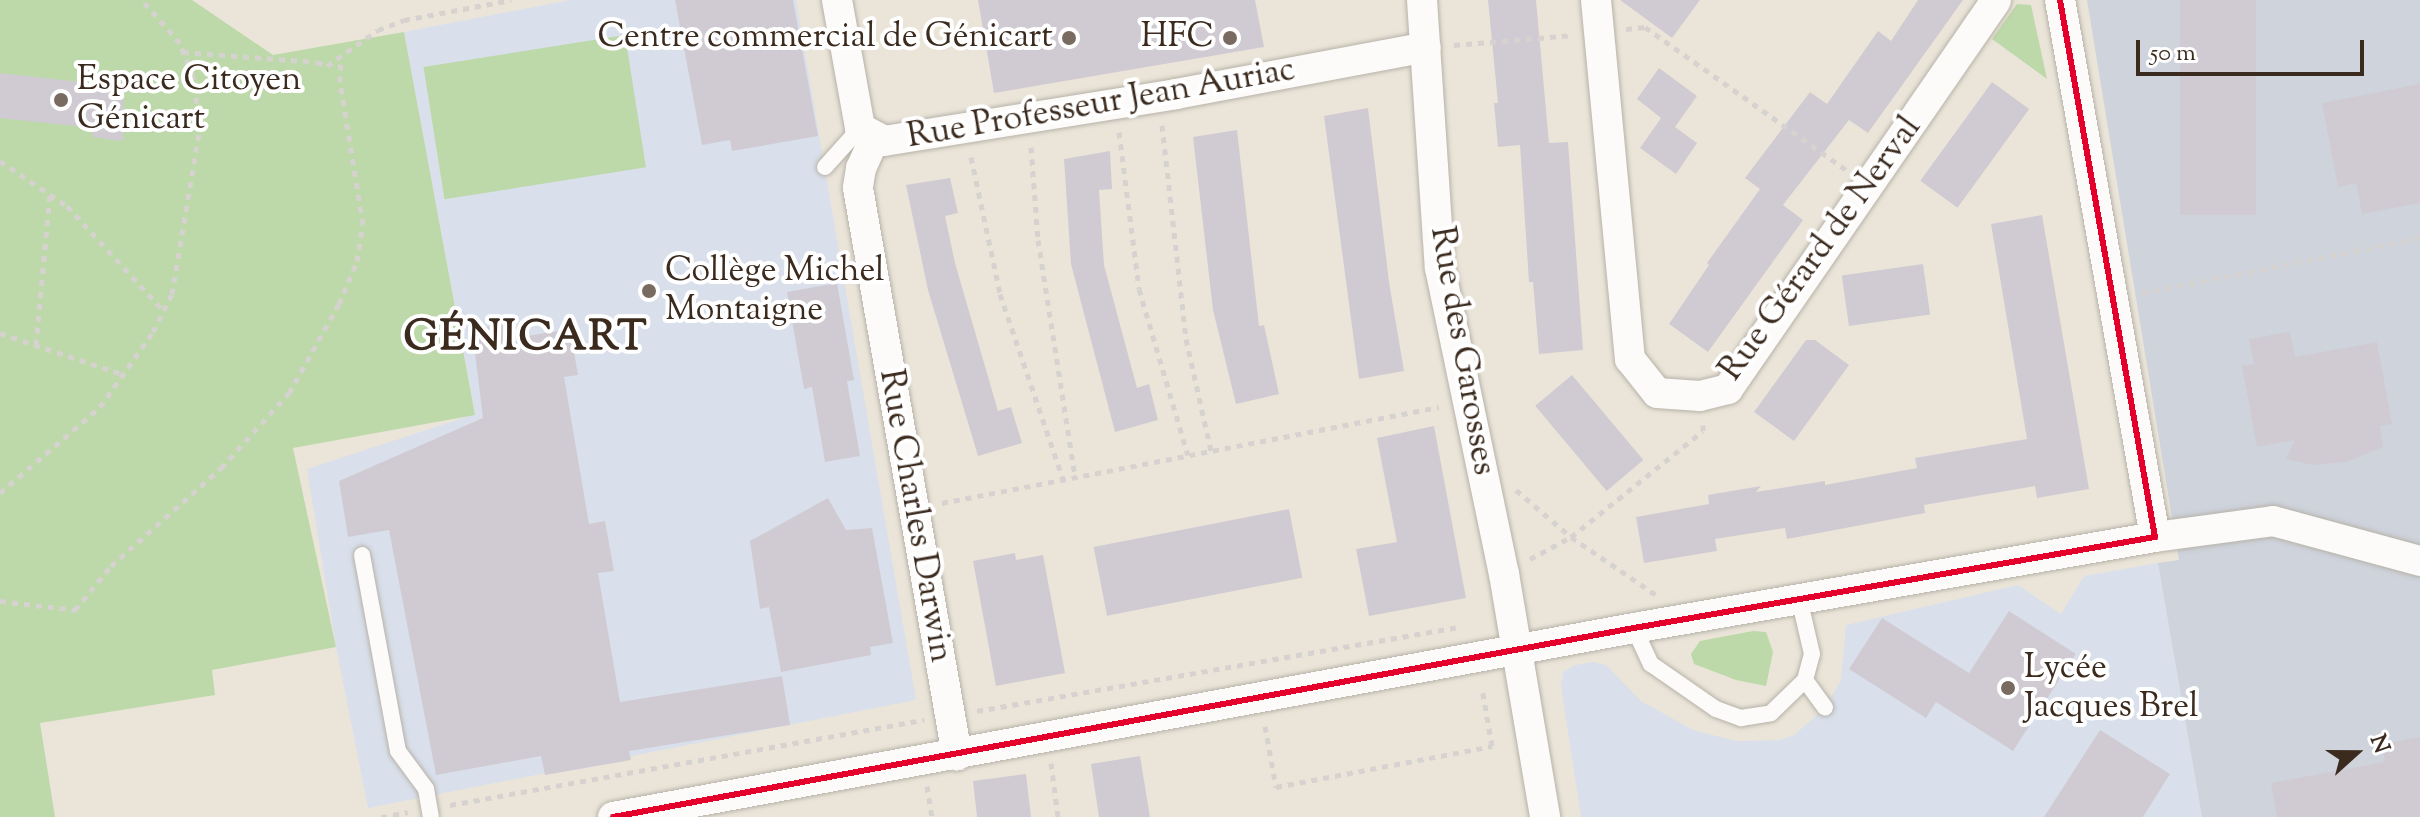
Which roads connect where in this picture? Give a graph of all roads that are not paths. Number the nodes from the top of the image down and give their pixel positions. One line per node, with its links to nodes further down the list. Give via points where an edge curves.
1 (837, 0): 7 (street, Rue Professeur Jean Auriac)
2 (1422, 0): 6 (street, Rue des Garosses)
3 (1596, 0): 4 (street, Rue Gérard de Nerval, via 1630,359 1657,393 1700,396 1728,389)
4 (1996, 0)
5 (2060, 0): 9 (street)
6 (1426, 47): 7 (street, Rue Professeur Jean Auriac, via 884,141); 14 (street, Rue des Garosses, via 1440,268 1504,574)
7 (867, 132): 8 (lane); 17 (street, Rue Charles Darwin, via 858,188)
8 (825, 167)
9 (2155, 537): 11 (street, via 2273,521); 12 (street)
10 (362, 555): 18 (lane, via 398,751 426,789)
11 (2420, 561)
12 (1799, 598): 13 (street); 15 (lane, via 1812,654)
13 (1634, 628): 14 (street); 15 (lane, via 1651,664 1716,709 1741,718 1771,713)
14 (1515, 652): 17 (street); 20 (street, Rue des Garosses)
15 (1805, 680): 16 (lane)
16 (1825, 708)
17 (957, 755): 19 (street)
18 (431, 817)
19 (613, 817)
20 (1545, 817)

